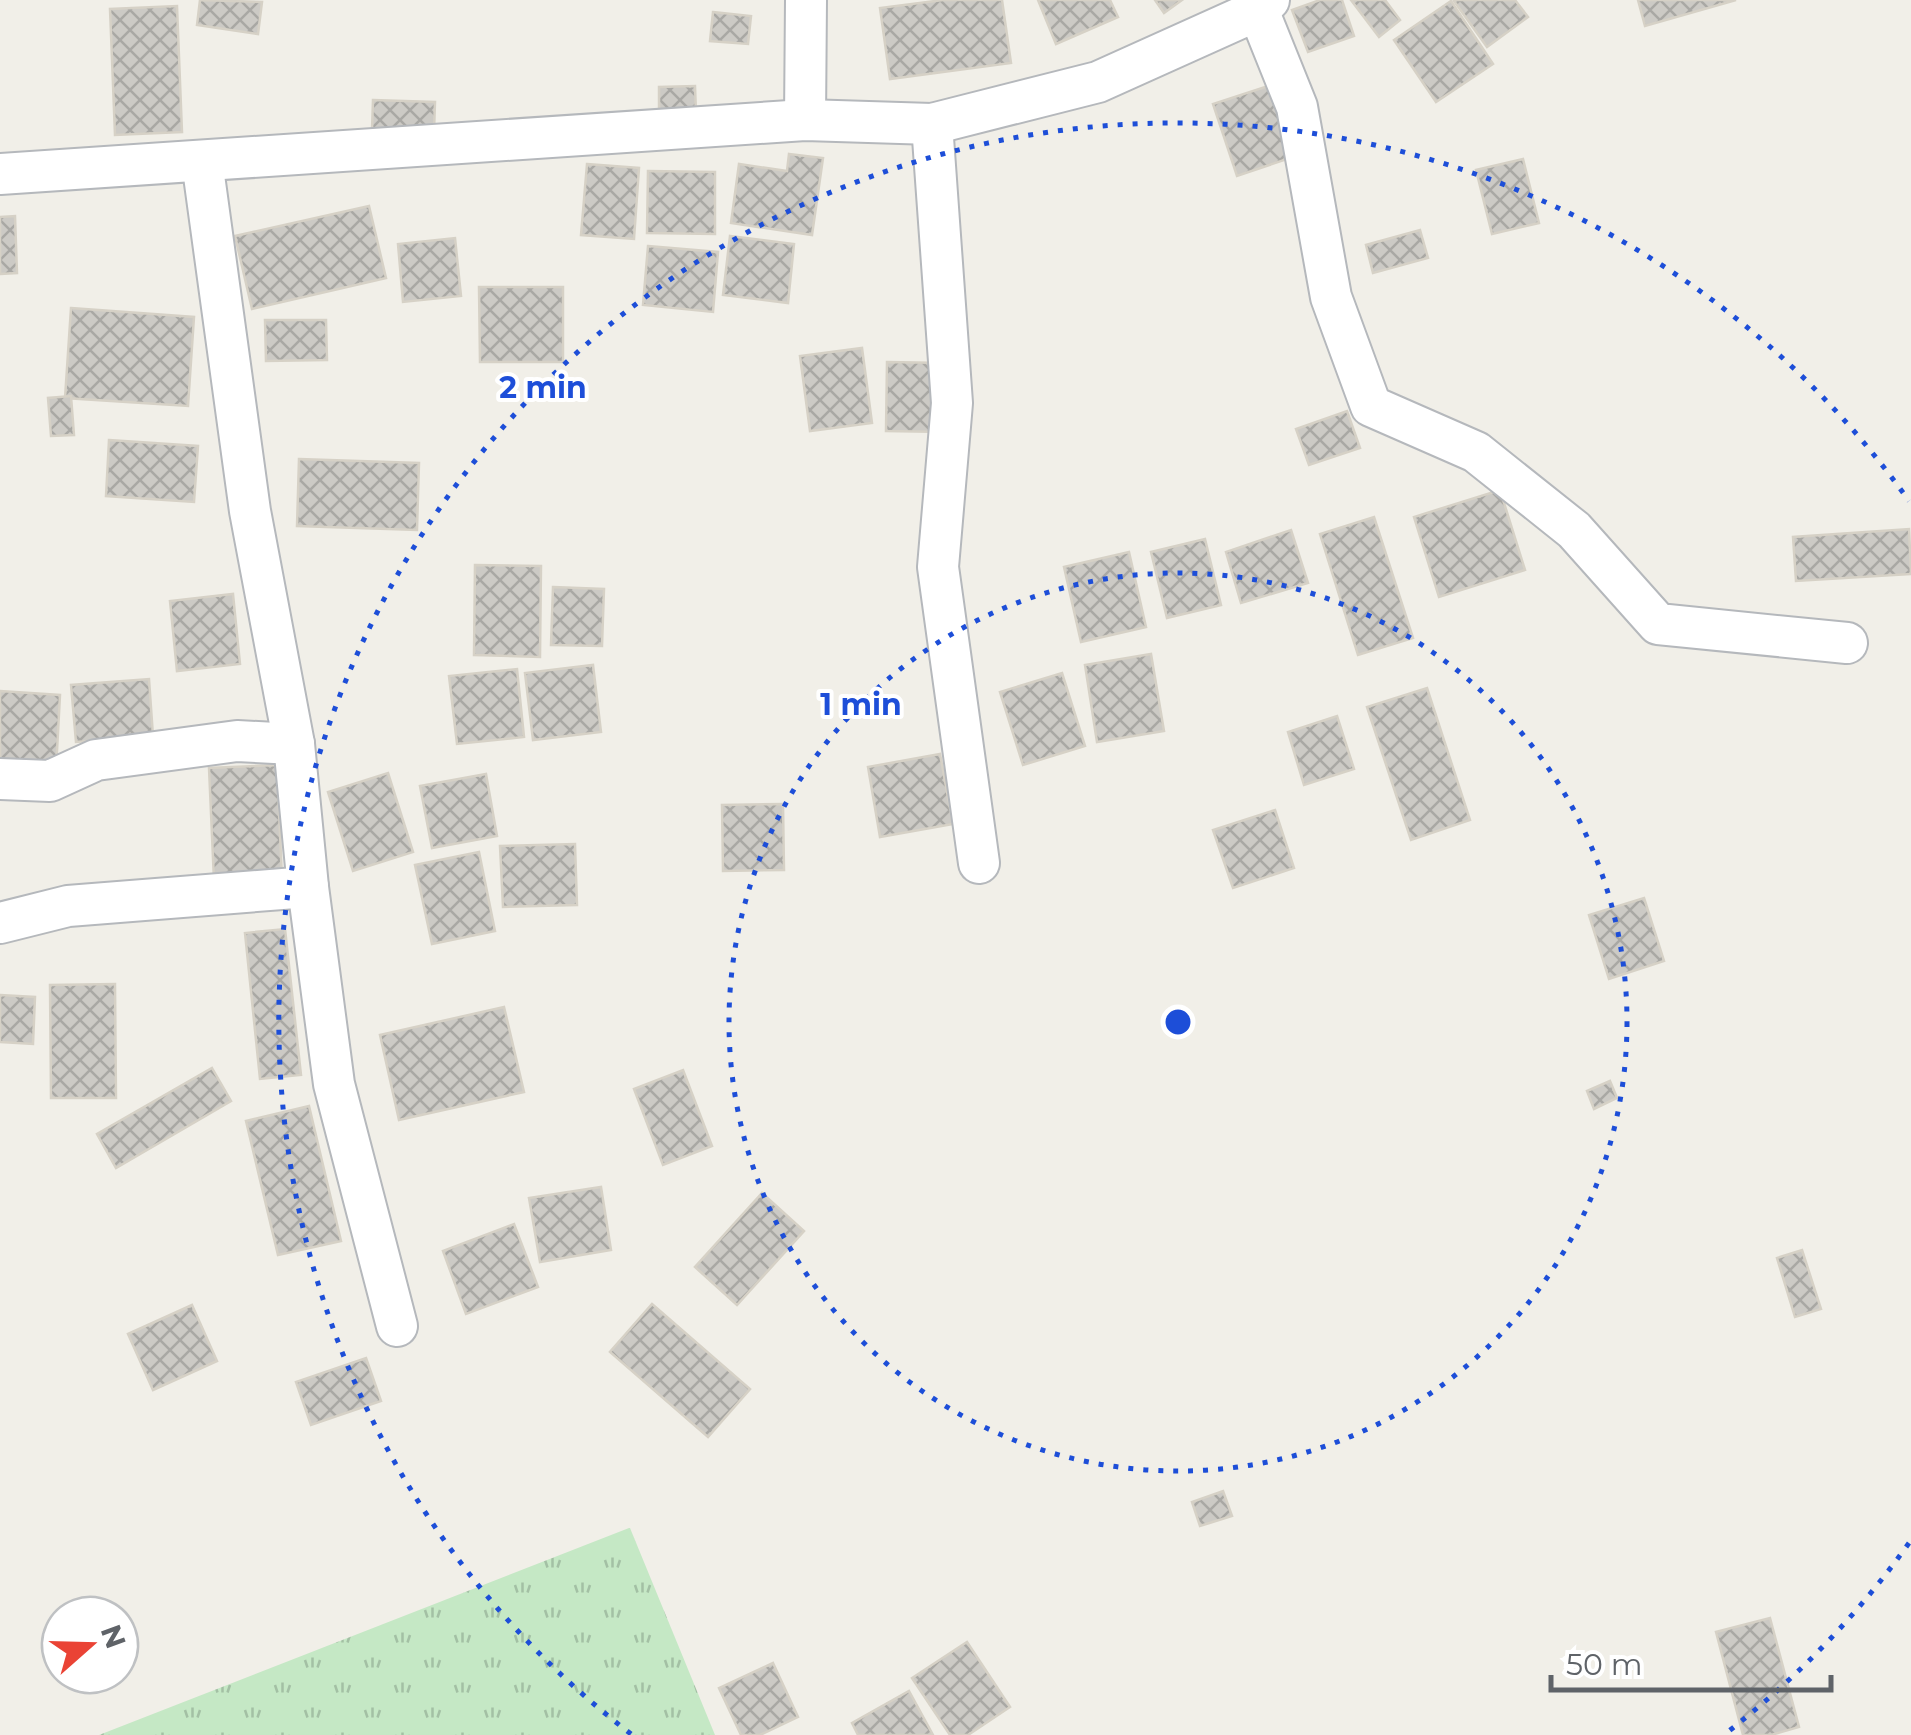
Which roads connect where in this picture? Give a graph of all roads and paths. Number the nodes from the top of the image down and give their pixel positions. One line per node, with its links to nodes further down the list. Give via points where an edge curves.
1 (806, 0): 3 (street)
2 (1263, 5): 4 (street, via 1098,82); 7 (street, via 1297,107 1331,297 1371,406 1476,452 1574,530 1658,624)
3 (805, 120): 4 (street); 5 (street)
4 (932, 124): 10 (street, via 952,403 938,567)
5 (202, 161): 6 (street); 8 (street, via 250,511)
6 (0, 174)
7 (1847, 643)
8 (294, 744): 9 (street, via 237,741 96,760 50,782); 11 (street)
9 (0, 779)
10 (979, 863)
11 (308, 887): 12 (street, via 68,906); 13 (street, via 334,1084)
12 (0, 924)
13 (397, 1326)

